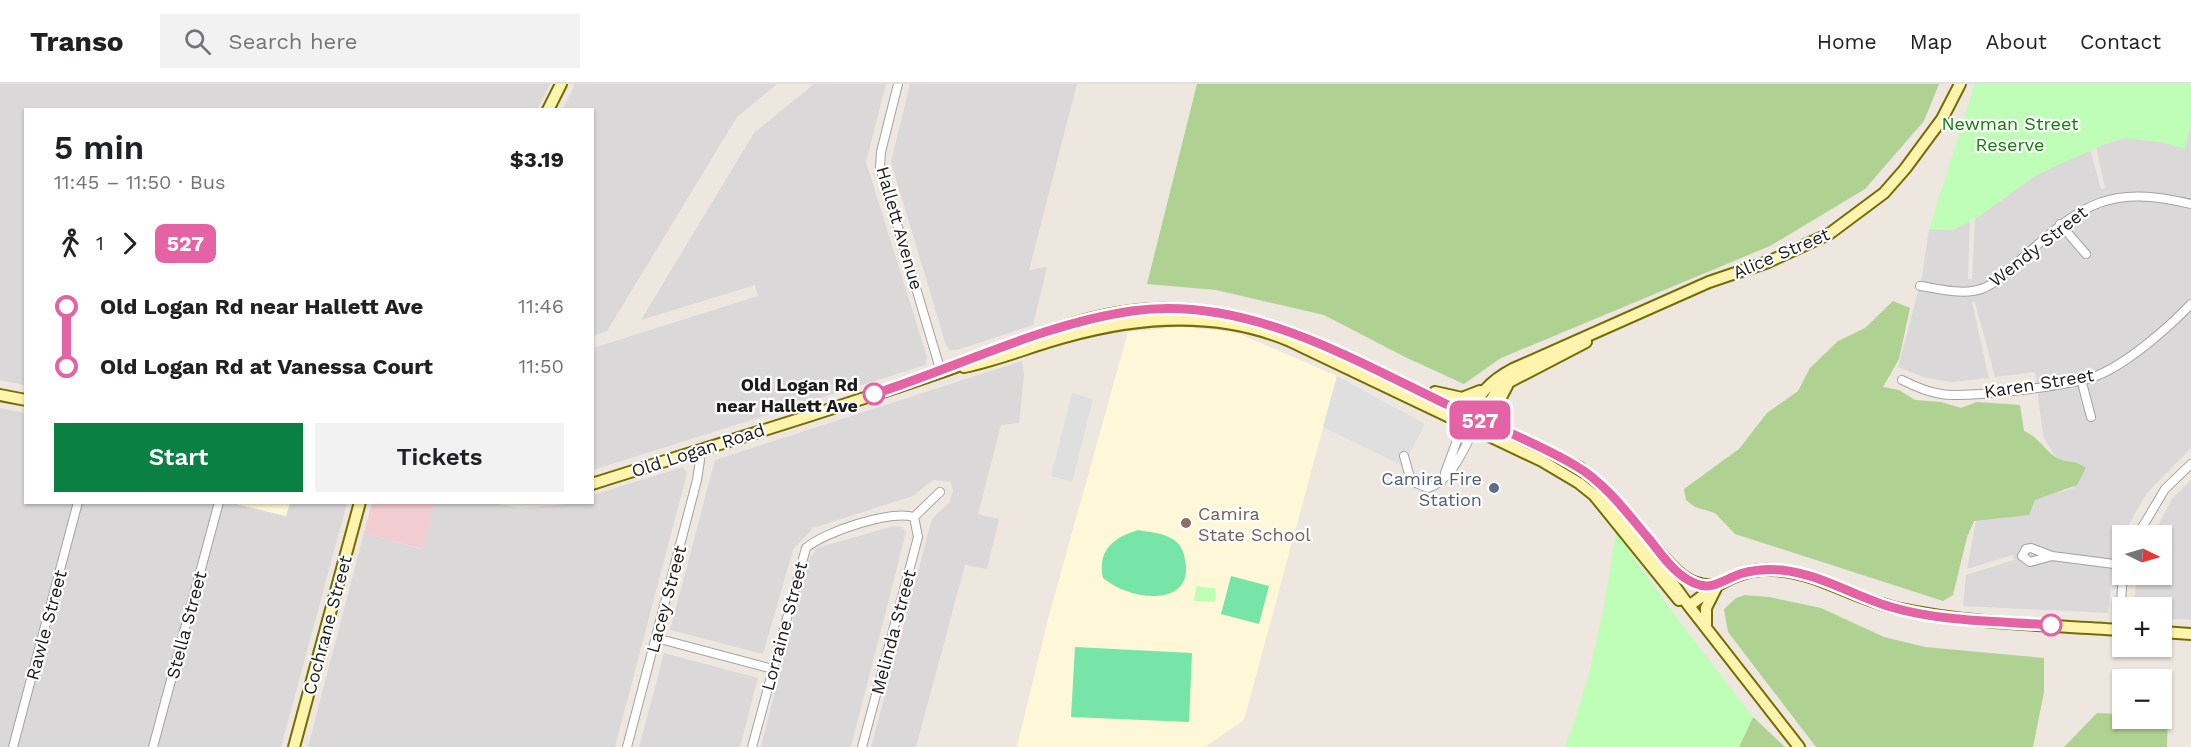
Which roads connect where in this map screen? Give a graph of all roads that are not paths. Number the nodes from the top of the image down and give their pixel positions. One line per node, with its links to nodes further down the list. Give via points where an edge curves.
1 (561, 84): 4 (main road)
2 (898, 84): 11 (street, Hallett Avenue, via 880,152 880,168)
3 (1960, 84): 10 (main road, Alice Street, via 1923,147 1884,193 1855,217 1800,249 1709,282)
4 (549, 108)
5 (2191, 204): 6 (street, Wendy Street, via 2131,195 2093,204)
6 (2060, 224): 7 (street); 8 (street, Wendy Street, via 1984,287 1959,291)
7 (2086, 254)
8 (1920, 286)
9 (2191, 304): 14 (street, Karen Street, via 2131,355)
10 (1615, 325): 15 (main road, Alice Street); 16 (main road, Alice Street, via 1513,369)
11 (941, 372): 12 (main road, Old Logan Road, via 1028,338 1083,322 1136,310 1177,309 1272,325); 20 (main road, Old Logan Road, via 1121,323 1156,319 1234,324 1290,341); 23 (main road, Old Logan Road)
12 (1392, 378): 16 (main road, Old Logan Road, via 1459,398); 20 (main road, Old Logan Road)
13 (1902, 380): 14 (street, Karen Street, via 1941,394 1965,394)
14 (2081, 380): 19 (street)
15 (1511, 381): 21 (main road, Alice Street, via 1496,392); 22 (main road, via 1496,407)
16 (1483, 390): 20 (main road, Alice Street)
17 (0, 395): 18 (main road)
18 (24, 400)
19 (2091, 417)
20 (1465, 419): 21 (main road, Old Logan Road); 26 (street)
21 (1477, 424): 22 (main road); 26 (street); 38 (main road, via 1587,489 1677,599)
22 (1497, 428): 28 (main road, via 1580,468)
23 (697, 451): 27 (main road, Old Logan Road); 43 (street, Lacey Street, via 698,480)
24 (1404, 456): 26 (street, via 1411,481 1428,488)
25 (2191, 464): 34 (street, via 2165,489)
26 (1444, 478)
27 (594, 483)
28 (1597, 483): 37 (main road, via 1634,520 1672,568 1694,583); 38 (main road)
29 (940, 492): 33 (street)
30 (77, 504): 45 (street, Rawle Street)
31 (218, 504): 46 (street, Stella Street)
32 (359, 504): 47 (main road, Cochrane Street)
33 (914, 517): 44 (street, Lorraine Street, via 894,514 816,539 806,548); 50 (street, Melinda Street, via 918,537)
34 (2144, 525)
35 (2052, 556): 36 (street)
36 (2112, 564)
37 (1717, 585): 38 (main road); 39 (main road, via 1706,608); 40 (main road, via 1742,574 1780,570 1804,574 1905,610 1969,620)
38 (1689, 606): 39 (main road)
39 (1706, 627): 51 (main road)
40 (2112, 628)
41 (2172, 633): 42 (main road)
42 (2191, 634)
43 (656, 638): 44 (street); 48 (street, Lacey Street)
44 (773, 669): 49 (street, Lorraine Street)
45 (13, 747)
46 (153, 747)
47 (294, 747)
48 (627, 747)
49 (752, 747)
50 (862, 747)
51 (1799, 747)

